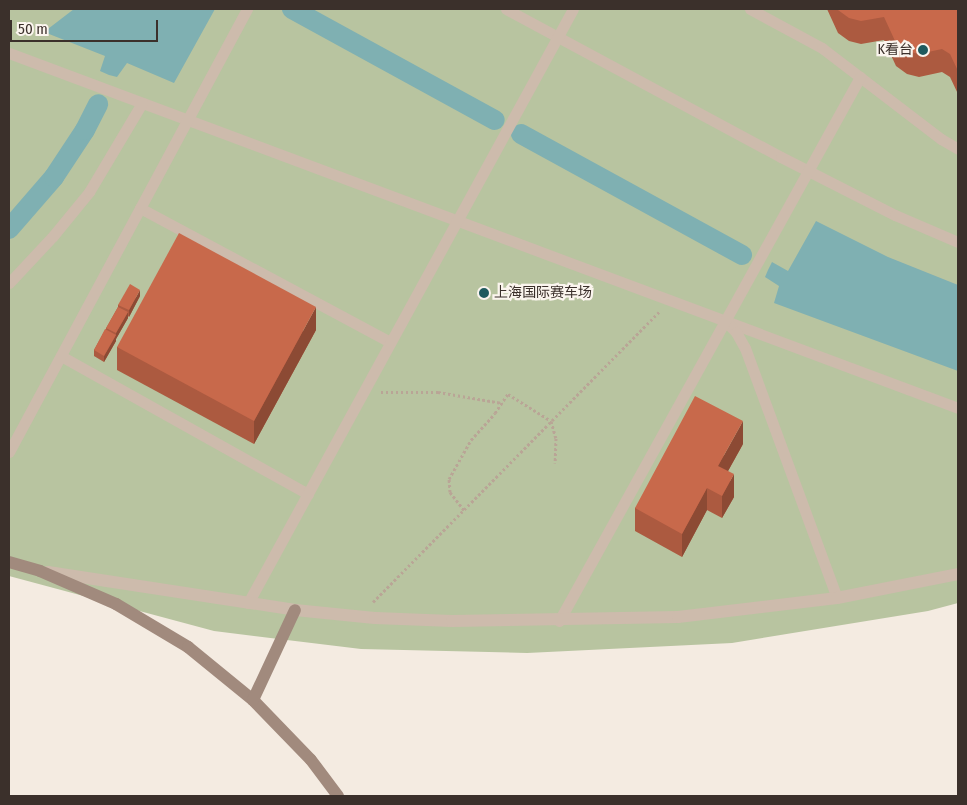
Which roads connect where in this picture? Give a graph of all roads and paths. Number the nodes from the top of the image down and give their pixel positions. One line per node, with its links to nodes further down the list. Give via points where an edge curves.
1 (248, 9): 9 (lane)
2 (506, 9): 5 (lane)
3 (573, 9): 5 (lane)
4 (750, 9): 7 (lane, via 822,48)
5 (558, 37): 11 (lane); 13 (lane)
6 (9, 53): 8 (lane)
7 (860, 77): 10 (lane); 11 (lane)
8 (142, 103): 9 (lane); 15 (lane, via 89,192)
9 (188, 120): 12 (lane); 13 (lane)
10 (958, 149)
11 (807, 170): 14 (lane, via 895,215); 17 (lane)
12 (140, 208): 19 (lane); 21 (lane)
13 (457, 220): 16 (lane); 19 (lane)
14 (958, 242)
15 (9, 283)
16 (671, 300): 17 (lane); 25 (path)
17 (725, 320): 18 (lane); 20 (lane); 37 (lane)
18 (770, 337): 20 (lane, via 753,338); 24 (lane)
19 (390, 342): 22 (lane)
20 (745, 348): 33 (lane)
21 (61, 356): 26 (lane); 28 (lane)
22 (364, 392): 23 (path, via 438,392); 28 (lane)
23 (502, 403): 25 (path, via 508,394); 29 (path, via 471,440 449,479 450,492)
24 (958, 408)
25 (552, 421): 27 (path, via 556,438); 29 (path)
26 (9, 452)
27 (555, 463)
28 (308, 494): 34 (lane)
29 (464, 510): 36 (path)
30 (9, 562): 31 (street)
31 (40, 571): 34 (street); 38 (street, via 116,604 180,642)
32 (958, 574): 33 (street)
33 (837, 598): 37 (street, via 678,617)
34 (248, 603): 35 (street)
35 (295, 610): 36 (street); 38 (street)
36 (359, 616): 37 (street, via 452,621)
37 (559, 621)
38 (253, 700): 39 (street, via 311,760)
39 (338, 796)

